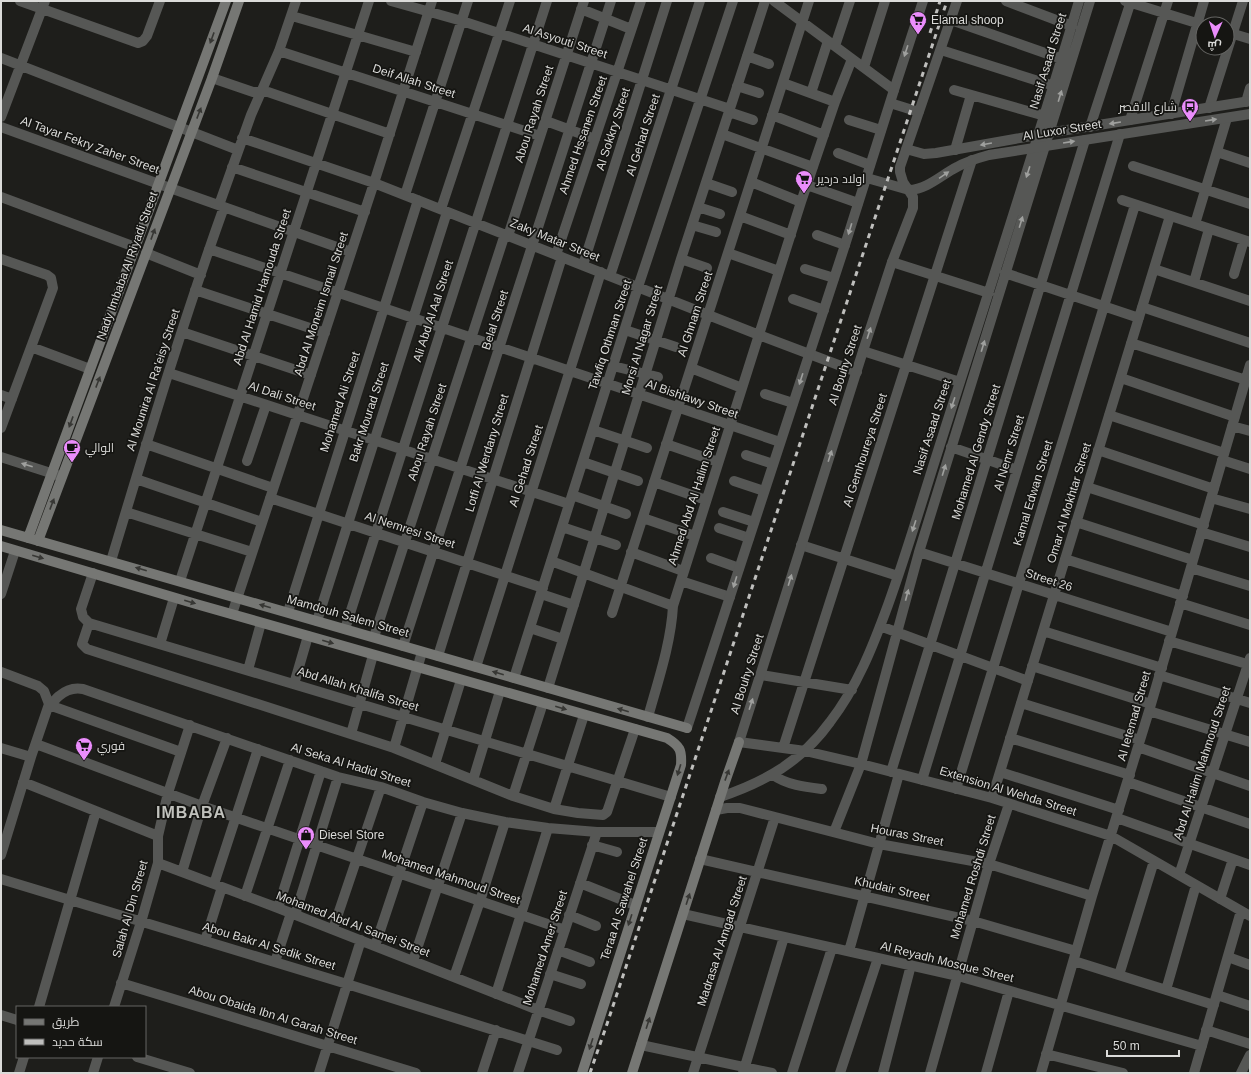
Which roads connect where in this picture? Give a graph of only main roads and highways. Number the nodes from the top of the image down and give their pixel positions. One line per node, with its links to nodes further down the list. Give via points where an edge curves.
1 (226, 1): 4 (main road, Nady Imbaba Al Riyadi Street, one-way to 4)
2 (239, 1): 5 (main road, Nady Imbaba Al Riyadi Street, one-way to 2)
3 (1, 530): 4 (main road, Mamdouh Salem Street)
4 (28, 538): 5 (main road, Mamdouh Salem Street)
5 (38, 541): 7 (main road, Mamdouh Salem Street, one-way to 5)
6 (1, 546): 9 (main road, Teraa Al Sawahel Street, one-way to 9, via 174,598 667,738 677,744 682,754 681,764)
7 (687, 728)
8 (739, 742): 10 (main road, one-way to 8)
9 (582, 1073)
10 (632, 1073)

